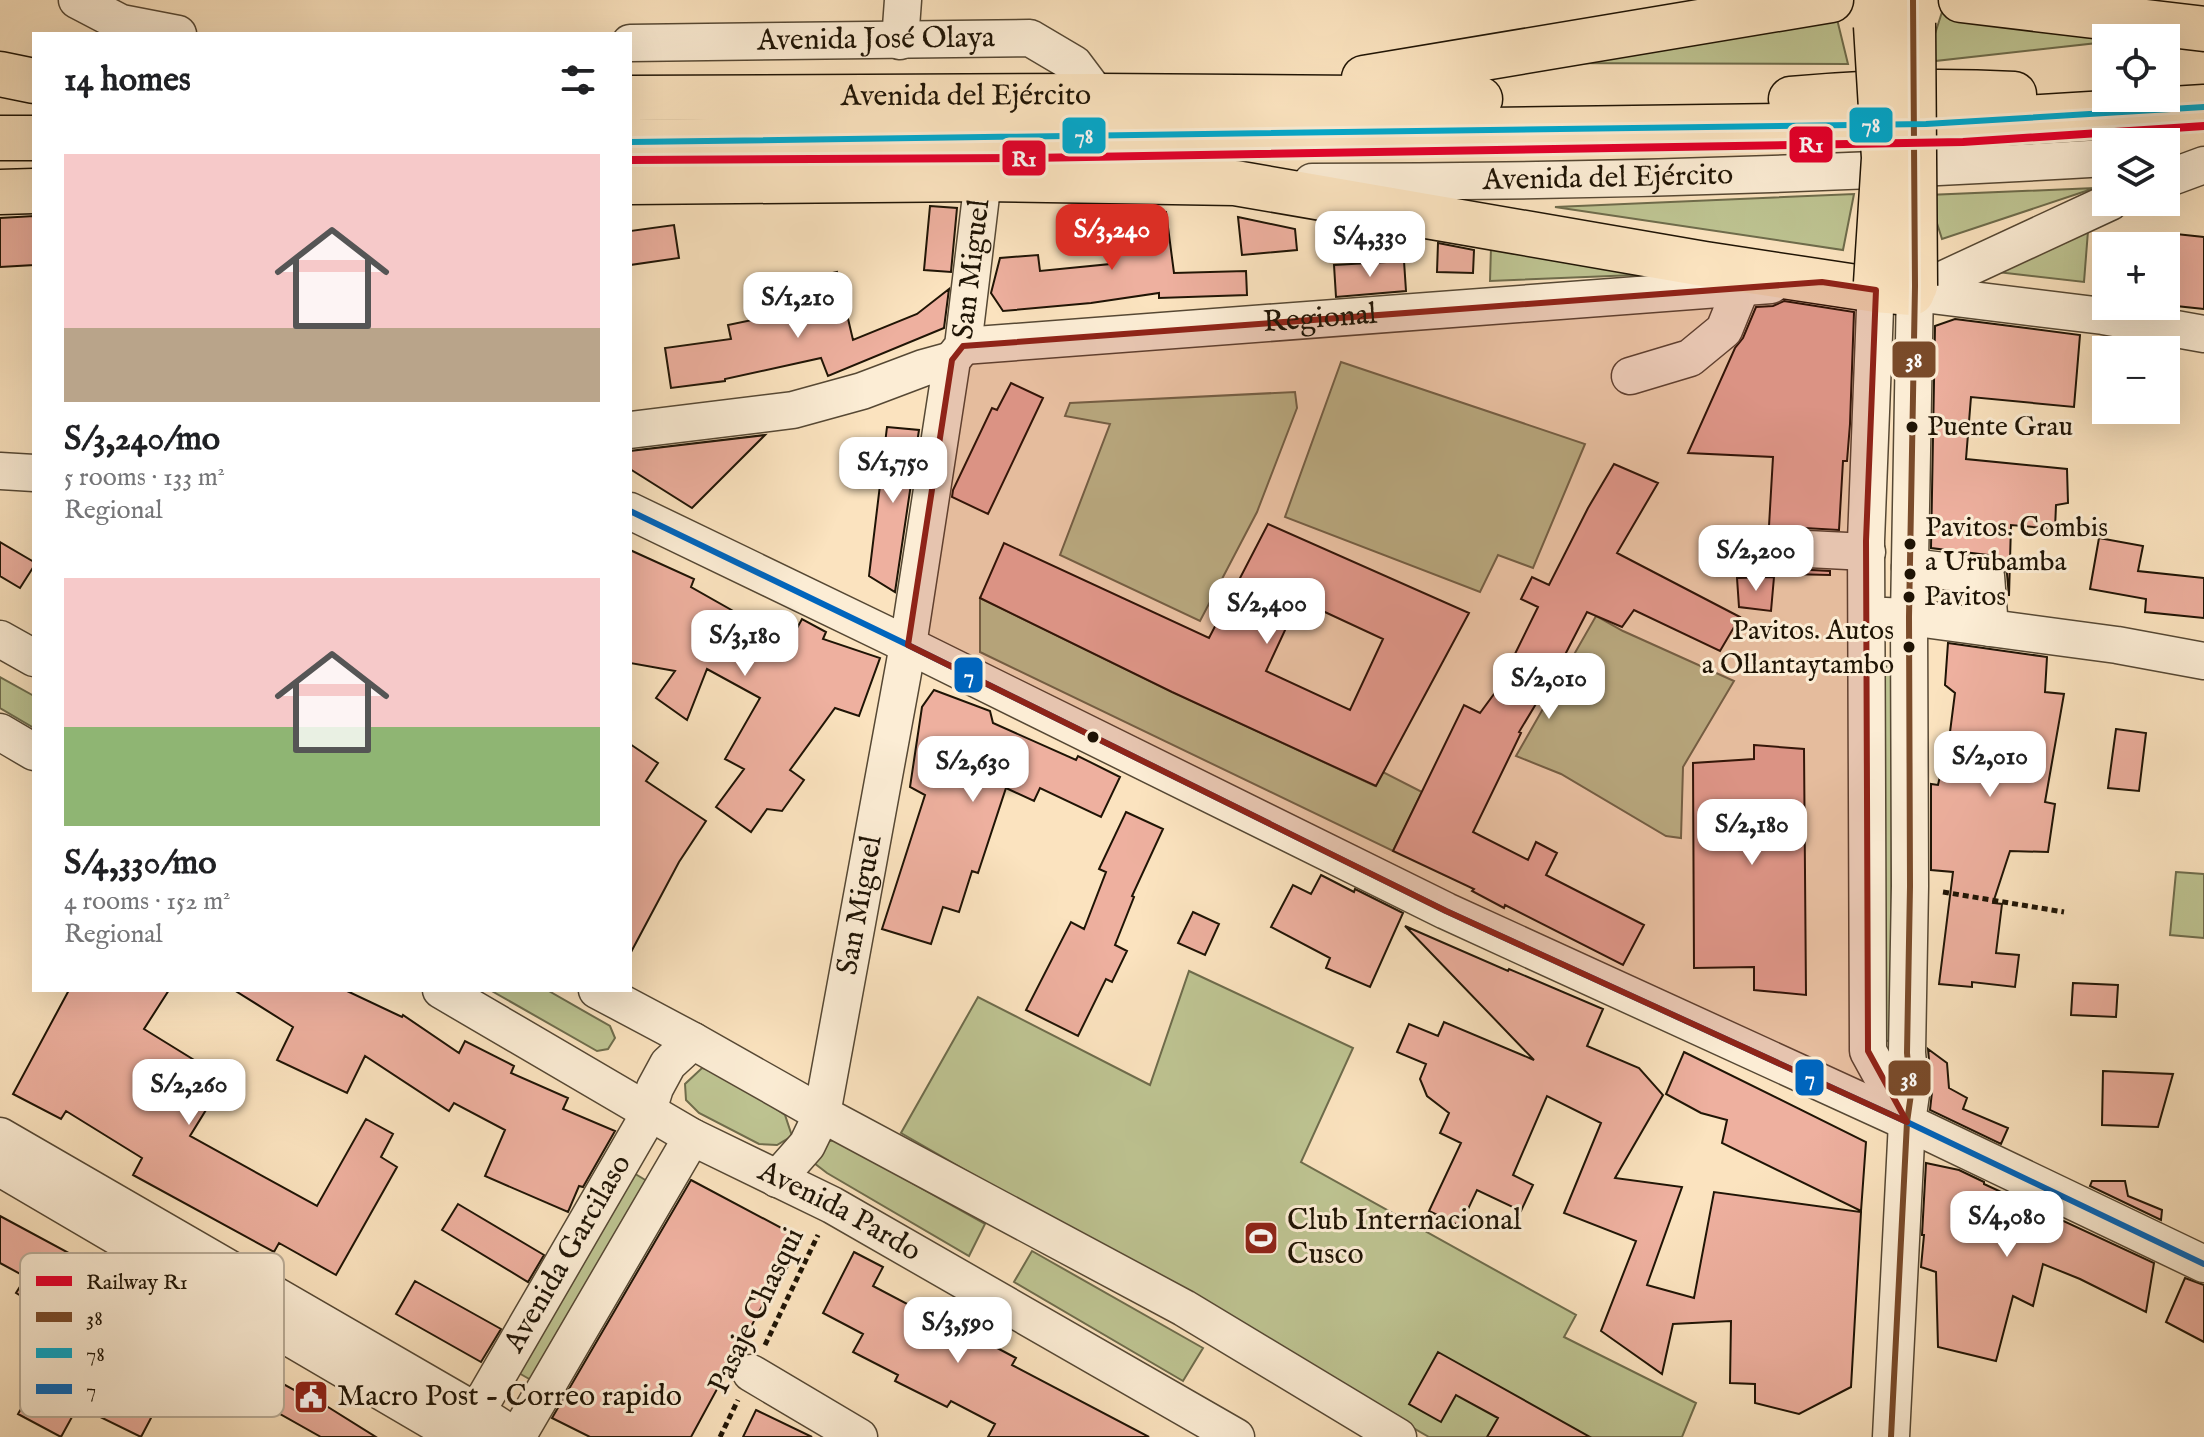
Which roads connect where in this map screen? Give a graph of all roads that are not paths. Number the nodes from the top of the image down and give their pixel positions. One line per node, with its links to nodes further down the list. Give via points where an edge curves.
1 (77, 0): 7 (street, via 121,23)
2 (903, 0): 8 (street)
3 (1831, 0): 16 (main road)
4 (1961, 0): 6 (main road)
5 (1895, 12): 37 (main road, bridge)
6 (2204, 29)
7 (168, 32)
8 (900, 41): 9 (street, Avenida José Olaya); 15 (street, Avenida José Olaya, via 1030,38 1074,64)
9 (632, 43)
10 (0, 74): 13 (main road)
11 (2204, 77): 12 (main road)
12 (2180, 80)
13 (32, 81)
14 (2092, 87): 16 (main road, Avenida del Ejército, via 1939,106 1862,107 1781,100)
15 (1098, 96): 16 (main road, Avenida del Ejército); 17 (main road, Avenida del Ejército)
16 (1240, 98)
17 (639, 100)
18 (0, 104): 19 (main road)
19 (32, 104)
20 (2204, 107): 23 (main road, Avenida del Ejército, via 1926,124)
21 (0, 138): 22 (main road)
22 (32, 138)
23 (632, 142)
24 (2204, 152): 25 (street)
25 (2180, 153)
26 (2092, 159): 31 (street, Avenida del Ejército, via 1511,182)
27 (2204, 165): 28 (street)
28 (2180, 174)
29 (983, 179): 30 (main road, Avenida del Ejército); 31 (main road, Avenida del Ejército); 39 (street, San Miguel)
30 (632, 182)
31 (1235, 183): 35 (main road)
32 (32, 191): 33 (main road)
33 (0, 192)
34 (2092, 210): 37 (street)
35 (1822, 282): 36 (street, Regional); 37 (main road)
36 (1741, 288): 39 (street, Regional); 40 (street, via 1724,330 1690,358)
37 (1895, 288): 38 (street); 46 (street); 47 (street)
38 (2204, 334)
39 (957, 353): 41 (street, Regional, via 862,391 793,410); 52 (street, San Miguel)
40 (1630, 376)
41 (632, 430)
42 (0, 471): 43 (street)
43 (32, 473)
44 (632, 512): 52 (street)
45 (1748, 546): 46 (street)
46 (1867, 552): 48 (street)
47 (1910, 567): 49 (street); 50 (street, via 1986,576)
48 (1867, 615): 49 (street); 62 (street, via 1868,1051)
49 (1909, 617): 50 (street); 62 (street)
50 (1990, 628): 54 (street)
51 (0, 639): 53 (street)
52 (908, 645): 61 (street, San Miguel); 62 (street, via 1446,911)
53 (32, 657)
54 (2204, 661)
55 (0, 732): 56 (street)
56 (32, 751)
57 (444, 992): 60 (street, Avenida Pardo)
58 (601, 992): 59 (street)
59 (693, 1041): 60 (street, Avenida Garcilaso, via 668,1064); 61 (street)
60 (647, 1111): 64 (street, Avenida Pardo); 73 (street, Avenida Garcilaso)
61 (822, 1114): 66 (street, San Miguel, via 807,1145); 77 (street, via 1184,1308)
62 (1907, 1122): 69 (street); 78 (street)
63 (0, 1136): 68 (street)
64 (692, 1137): 66 (street, Avenida Pardo); 74 (street, Avenida Garcilaso)
65 (0, 1168): 67 (street)
66 (777, 1179): 76 (street, Avenida Pardo, via 832,1205)
67 (152, 1253)
68 (186, 1253)
69 (2204, 1264)
70 (284, 1315): 73 (street)
71 (284, 1327): 73 (street)
72 (751, 1373): 75 (street)
73 (466, 1429): 74 (street)
74 (516, 1437)
75 (859, 1437)
76 (1236, 1437)
77 (1398, 1437)
78 (1891, 1437)

